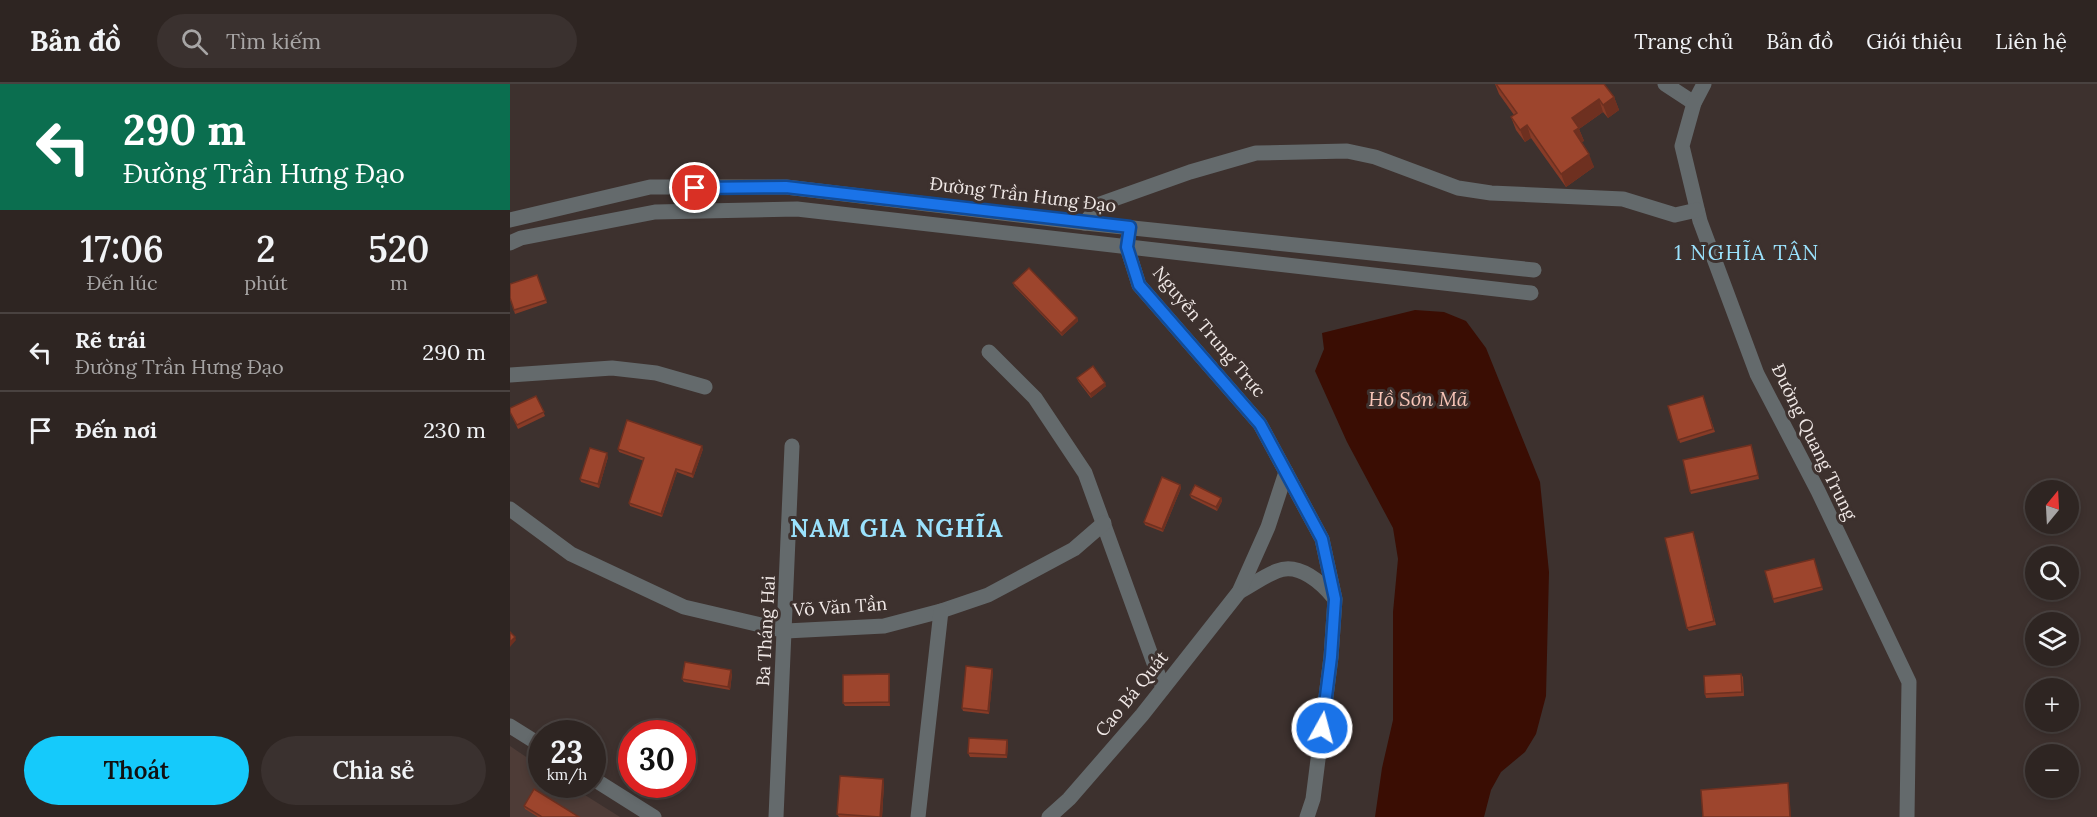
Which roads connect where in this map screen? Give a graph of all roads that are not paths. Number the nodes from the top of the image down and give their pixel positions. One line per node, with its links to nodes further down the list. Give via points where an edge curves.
1 (1665, 84): 3 (street)
2 (1704, 84): 3 (street, Đường Quang Trung)
3 (1694, 103): 5 (street, Đường Quang Trung, via 1682,146)
4 (570, 206): 6 (street, Đường Trần Hưng Đạo); 7 (street, Đường Trần Hưng Đạo, via 650,188 786,187); 9 (street)
5 (1697, 210): 7 (street, via 1675,215 1623,199 1458,188 1375,157 1347,151 1256,153 1100,204); 38 (street, Đường Quang Trung, via 1757,374 1909,682)
6 (510, 220)
7 (1085, 223): 8 (street, Đường Trần Hưng Đạo)
8 (1130, 227): 11 (street); 12 (street, Đường Trần Hưng Đạo)
9 (575, 228): 10 (street); 11 (street, via 655,212 797,209)
10 (510, 243)
11 (1127, 247): 14 (street); 20 (street, Nguyễn Trung Trực, via 1139,285 1260,424)
12 (1379, 254): 13 (street, Đường Trần Hưng Đạo); 14 (street)
13 (1534, 270)
14 (1376, 275): 15 (street)
15 (1531, 293)
16 (989, 352): 22 (street, via 1035,398 1084,473)
17 (510, 375): 18 (street, via 612,368 656,373)
18 (705, 387)
19 (792, 446): 26 (street, Ba Tháng Hai)
20 (1286, 472): 23 (street, Cao Bá Quát, via 1268,527); 24 (street, Nguyễn Trung Trực, via 1322,539)
21 (510, 509): 26 (street, Võ Văn Tần, via 571,554 684,607)
22 (1104, 523): 25 (street, Võ Văn Tần, via 1074,549 988,595); 27 (street)
23 (1239, 592): 24 (street, Cao Bá Quát, via 1279,570 1299,570); 27 (street, Cao Bá Quát)
24 (1335, 599): 37 (street, Nguyễn Trung Trực, via 1313,799)
25 (941, 611): 26 (street, Võ Văn Tần, via 884,626); 34 (street)
26 (786, 631): 33 (street, Ba Tháng Hai)
27 (1163, 688): 31 (street, Cao Bá Quát)
28 (510, 726): 29 (street)
29 (528, 737)
30 (606, 787): 32 (street)
31 (1069, 800): 35 (street, Cao Bá Quát); 36 (street)
32 (654, 817)
33 (776, 817)
34 (918, 817)
35 (1049, 817)
36 (1072, 817)
37 (1307, 817)
38 (1907, 817)

